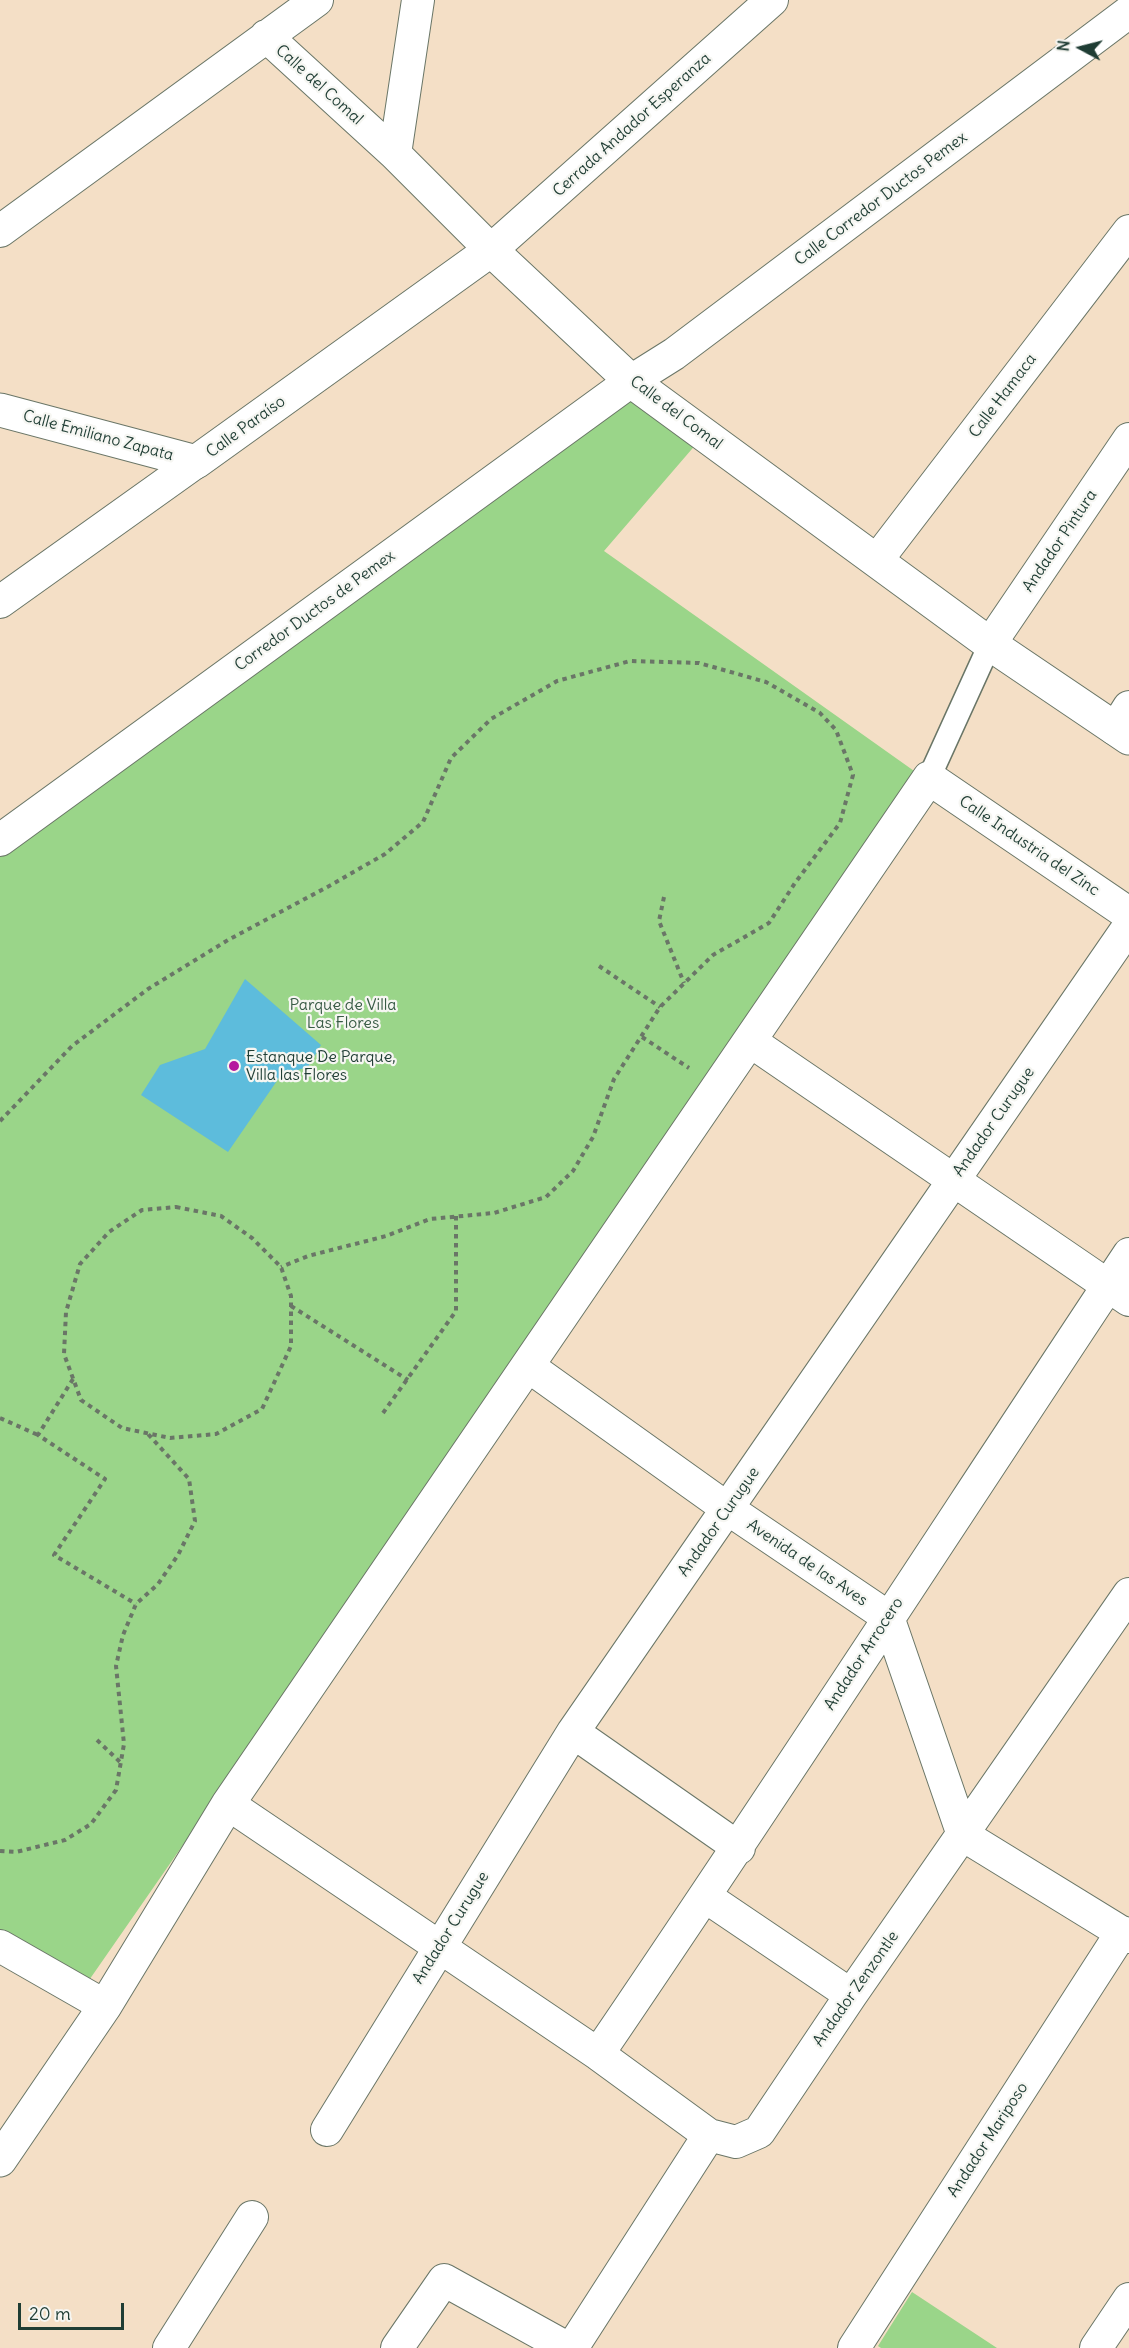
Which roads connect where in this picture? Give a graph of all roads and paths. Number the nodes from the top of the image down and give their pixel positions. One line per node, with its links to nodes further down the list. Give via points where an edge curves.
1 (317, 0): 5 (street)
2 (418, 0): 6 (street)
3 (772, 0): 9 (street, Cerrada Andador Esperanza)
4 (1129, 12): 10 (street, Calle Corredor Ductos Pemex, via 674,354)
5 (266, 36): 6 (street, Calle del Comal); 7 (street)
6 (395, 154): 9 (street, Calle del Comal)
7 (0, 231)
8 (1129, 231): 14 (street, Calle Hamaca)
9 (491, 250): 10 (street, Calle del Comal); 13 (street, Calle Paraíso)
10 (631, 381): 14 (street, Calle del Comal); 19 (street, Corredor Ductos de Pemex)
11 (0, 410): 13 (street, Calle Emiliano Zapata)
12 (1129, 439): 16 (street, Andador Pintura)
13 (196, 462): 15 (street, Calle Paraíso)
14 (877, 560): 16 (street, Calle del Comal)
15 (0, 602)
16 (990, 644): 17 (street, Calle del Comal); 18 (street)
17 (1124, 725)
18 (929, 778): 21 (street, Calle Industria del Zinc); 27 (street)
19 (0, 840)
20 (664, 897): 24 (path, via 659,921)
21 (1129, 914)
22 (1129, 926): 30 (street, Andador Curugue)
23 (599, 966): 25 (path)
24 (684, 983): 25 (path); 29 (path, via 713,955 769,923 840,823 853,775 836,730 820,713 766,682 699,663 630,661 557,681 491,719 451,758 423,822 385,854 148,989 72,1046)
25 (660, 1007): 26 (path)
26 (642, 1037): 28 (path); 31 (path, via 614,1080 593,1137 573,1171 553,1191 546,1197 494,1213)
27 (750, 1041): 28 (street); 30 (street)
28 (718, 1087): 36 (street)
29 (0, 1121)
30 (954, 1180): 34 (street); 43 (street, Andador Curugue)
31 (456, 1216): 33 (path, via 430,1219); 38 (path, via 456,1311)
32 (1129, 1254): 34 (street, Andador Arrocero)
33 (281, 1267): 35 (path); 37 (path, via 252,1238 221,1216 176,1207 142,1210 109,1232 80,1264 66,1312 64,1354)
34 (1119, 1292): 46 (street, Andador Arrocero)
35 (291, 1305): 38 (path); 41 (path, via 291,1346 262,1409 216,1434 170,1438)
36 (528, 1365): 43 (street, Avenida de las Aves); 50 (street)
37 (73, 1378): 41 (path, via 81,1400 122,1428); 42 (path)
38 (408, 1380): 39 (path)
39 (383, 1413)
40 (0, 1419): 42 (path)
41 (148, 1433): 45 (path, via 189,1479 195,1521 158,1584)
42 (38, 1435): 45 (path, via 105,1479 54,1555)
43 (728, 1509): 46 (street, Avenida de las Aves); 47 (street, Andador Curugue)
44 (1129, 1594): 51 (street, Andador Zenzontle)
45 (136, 1604): 49 (path, via 116,1666 124,1744)
46 (888, 1617): 51 (street); 52 (street, Andador Arrocero)
47 (573, 1732): 52 (street); 57 (street, Andador Curugue)
48 (97, 1740): 49 (path)
49 (121, 1762): 53 (path, via 116,1790 91,1824 65,1840 16,1852)
50 (228, 1804): 57 (street); 59 (street)
51 (963, 1835): 55 (street); 58 (street, Andador Zenzontle)
52 (739, 1848): 54 (street, Andador Arrocero)
53 (0, 1851)
54 (705, 1897): 58 (street); 60 (street, Andador Arrocero)
55 (1126, 1934): 69 (street, Andador Mariposo)
56 (0, 1946): 59 (street)
57 (439, 1947): 60 (street); 61 (street, Andador Curugue)
58 (851, 1995): 62 (street, Andador Zenzontle, via 759,2132 736,2142)
59 (105, 2006): 63 (street)
60 (598, 2054): 62 (street)
61 (327, 2130)
62 (709, 2135): 68 (street)
63 (0, 2160)
64 (252, 2217): 66 (street)
65 (1129, 2299): 70 (street)
66 (169, 2348)
67 (397, 2348): 68 (street, via 444,2280)
68 (569, 2348)
69 (854, 2348)
70 (1096, 2348)

